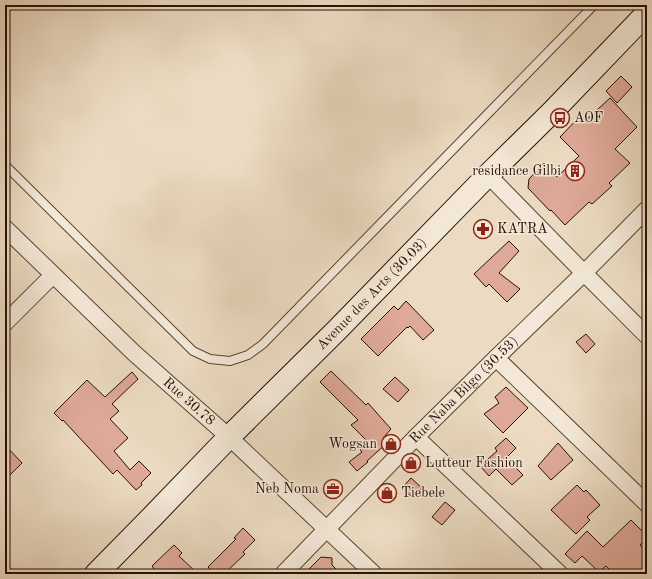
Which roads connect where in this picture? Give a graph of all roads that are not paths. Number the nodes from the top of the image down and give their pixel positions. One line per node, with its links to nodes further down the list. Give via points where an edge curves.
1 (594, 5): 3 (lane, via 263,344 248,355 230,361 210,359 193,350)
2 (647, 13): 4 (street, Avenue des Arts (30.03))
3 (5, 166)
4 (488, 175): 7 (street); 12 (street, Avenue des Arts (30.03))
5 (647, 209): 7 (street, Rue Naba Bilgo (30.53))
6 (5, 228): 8 (street, Rue 30.78)
7 (584, 273): 10 (street); 11 (street, Rue Naba Bilgo (30.53))
8 (53, 275): 9 (street); 12 (street, Rue 30.78, via 134,353)
9 (5, 323)
10 (647, 336)
11 (496, 358): 13 (street, Rue Naba Bilgo (30.53)); 14 (street)
12 (229, 437): 15 (street, Rue 30.78); 16 (street, Avenue des Arts (30.03))
13 (416, 437): 15 (street, Rue Naba Bilgo (30.53)); 19 (street)
14 (647, 504)
15 (327, 529): 17 (street, Rue Naba Bilgo (30.53)); 18 (street, Rue 30.78)
16 (96, 574)
17 (283, 574)
18 (374, 574)
19 (560, 574)

